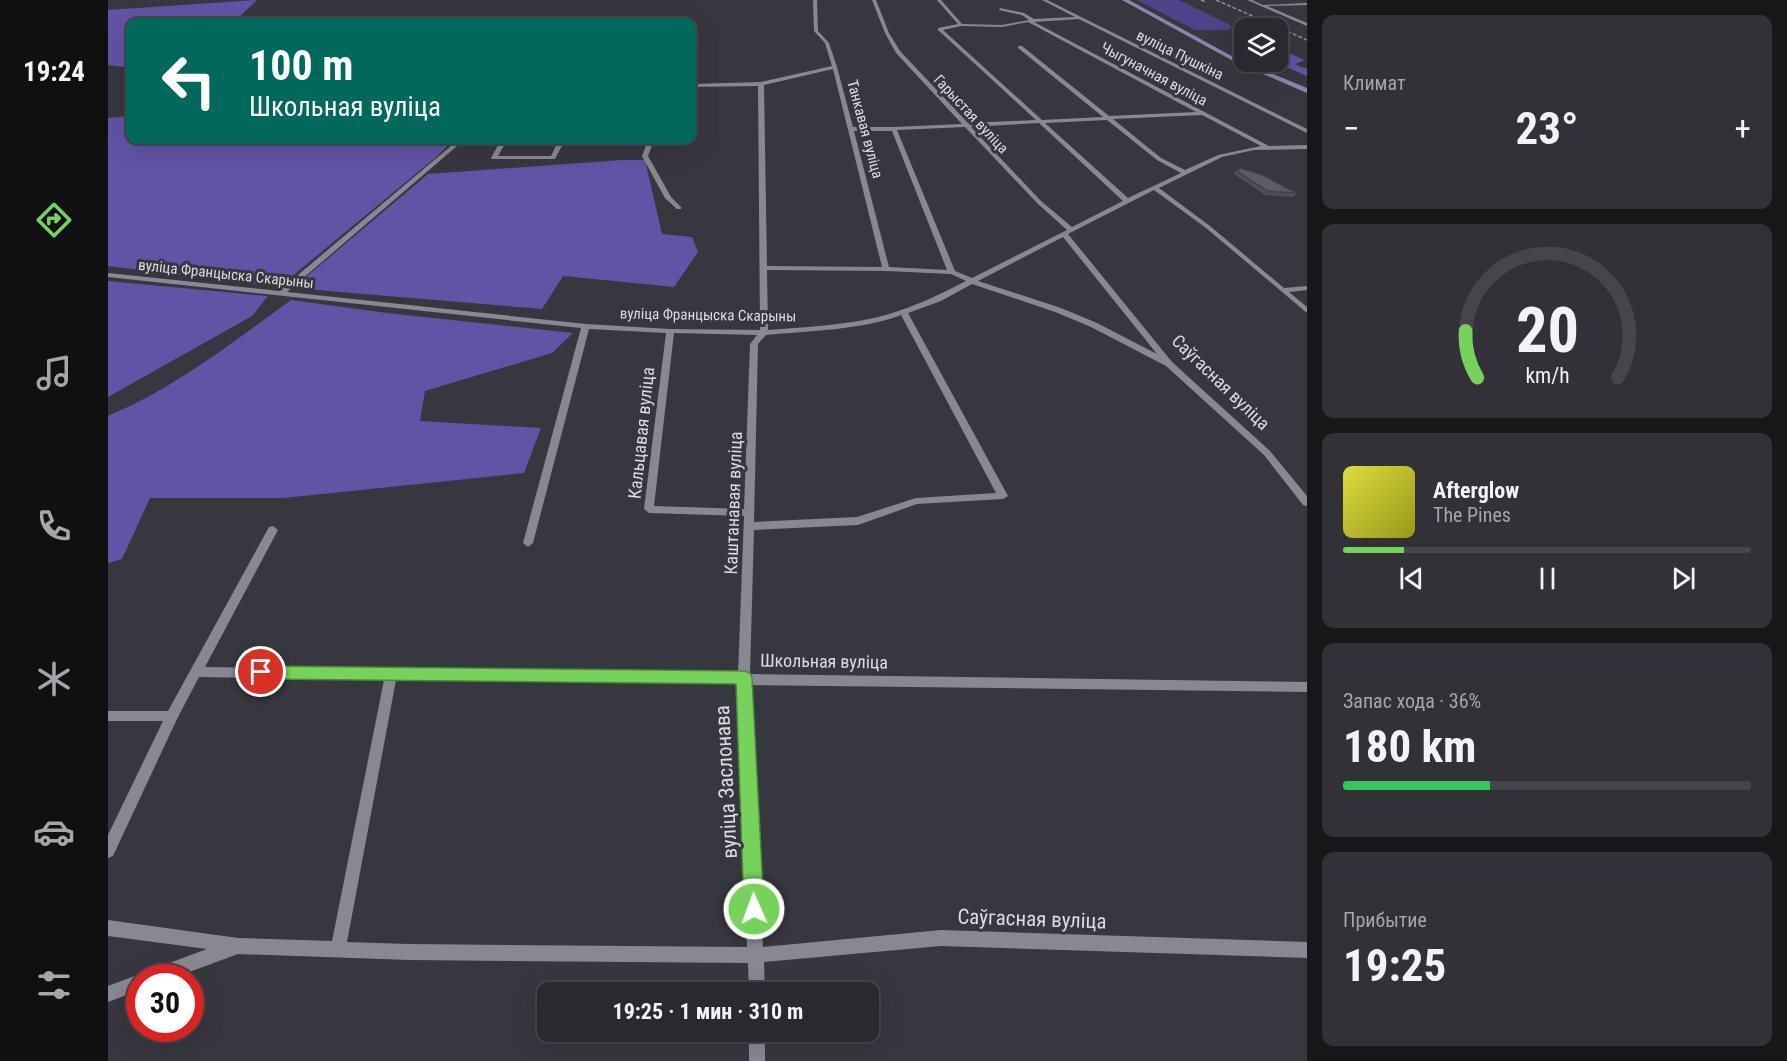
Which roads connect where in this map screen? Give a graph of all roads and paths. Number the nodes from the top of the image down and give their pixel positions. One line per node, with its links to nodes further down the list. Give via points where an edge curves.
1 (815, 0): 15 (street, Танкавая вуліца, via 816,30 827,44)
2 (874, 0): 22 (street, Гарыстая вуліца, via 890,42)
3 (939, 0): 12 (street)
4 (1044, 0): 10 (street, вуліца Пушкіна)
5 (1125, 0): 18 (street, via 1237,61)
6 (1249, 0): 8 (street)
7 (1307, 4): 8 (street)
8 (1261, 5): 13 (street)
9 (1000, 9): 11 (street, Чыгуначная вуліца, via 1023,14)
10 (1078, 18): 11 (street); 25 (street, вуліца Пушкіна)
11 (1032, 21): 12 (street, via 1002,26); 19 (street, Чыгуначная вуліца)
12 (961, 25): 21 (street, via 940,29)
13 (1307, 25)
14 (1020, 47): 20 (street)
15 (835, 67): 16 (street); 23 (street, Танкавая вуліца)
16 (761, 84): 17 (street); 37 (street)
17 (696, 85)
18 (1307, 91)
19 (1203, 113): 20 (street); 30 (street, Чыгуначная вуліца)
20 (1107, 117): 21 (street); 32 (street, via 1160,159)
21 (1041, 122): 22 (street); 34 (street)
22 (968, 126): 24 (street); 36 (street, Гарыстая вуліца)
23 (852, 129): 24 (street); 38 (street, Танкавая вуліца)
24 (894, 129): 39 (street)
25 (1307, 131)
26 (456, 144): 44 (street)
27 (502, 144): 28 (street, via 494,158 553,158)
28 (560, 144)
29 (650, 144): 35 (street, via 645,156 668,198)
30 (1268, 147): 31 (street, вуліца Францыска Скарыны); 32 (street, вуліца Францыска Скарыны, via 1233,152)
31 (1307, 147)
32 (1184, 172): 33 (street, вуліца Францыска Скарыны)
33 (1154, 188): 34 (street, вуліца Францыска Скарыны); 43 (street, via 1208,226)
34 (1127, 201): 36 (street, вуліца Францыска Скарыны)
35 (679, 208)
36 (1067, 232): 41 (street, вуліца Францыска Скарыны); 50 (street, Саўгасная вуліца)
37 (765, 268): 38 (street); 49 (street)
38 (886, 269): 39 (street)
39 (952, 272): 41 (street)
40 (108, 275): 44 (street, вуліца Францыска Скарыны)
41 (973, 282): 46 (street, вуліца Францыска Скарыны); 50 (street, via 1094,325)
42 (1307, 288): 43 (street)
43 (1282, 290): 45 (street)
44 (280, 294): 47 (street, вуліца Францыска Скарыны)
45 (1307, 311)
46 (904, 313): 49 (street, вуліца Францыска Скарыны, via 847,325); 53 (street, via 1003,496 916,501 858,521)
47 (586, 326): 48 (street, вуліца Францыска Скарыны); 55 (street)
48 (670, 331): 49 (street, вуліца Францыска Скарыны); 52 (street, Кальцавая вуліца, via 649,509)
49 (764, 333): 52 (street, Каштанавая вуліца, via 754,344)
50 (1168, 364): 51 (street, Саўгасная вуліца, via 1267,453)
51 (1307, 502)
52 (750, 513): 53 (street, Каштанавая вуліца)
53 (750, 526): 58 (street, Каштанавая вуліца)
54 (273, 530): 56 (street)
55 (528, 543)
56 (196, 672): 57 (street, Школьная вуліца); 61 (street)
57 (391, 674): 58 (street, Школьная вуліца); 65 (street)
58 (744, 678): 59 (street, Школьная вуліца); 67 (street, вуліца Заслонава)
59 (1307, 687)
60 (108, 716): 61 (street)
61 (172, 716): 62 (street)
62 (108, 851)
63 (108, 928): 64 (street, Саўгасная вуліца)
64 (238, 946): 65 (street, Саўгасная вуліца); 68 (street)
65 (338, 950): 67 (street, Саўгасная вуліца)
66 (1307, 950): 67 (street, Саўгасная вуліца, via 941,938)
67 (756, 955): 69 (street, вуліца Заслонава)
68 (189, 964)
69 (756, 982)
70 (126, 987): 71 (street)
71 (108, 994)
72 (757, 1042): 73 (street)
73 (758, 1061)

